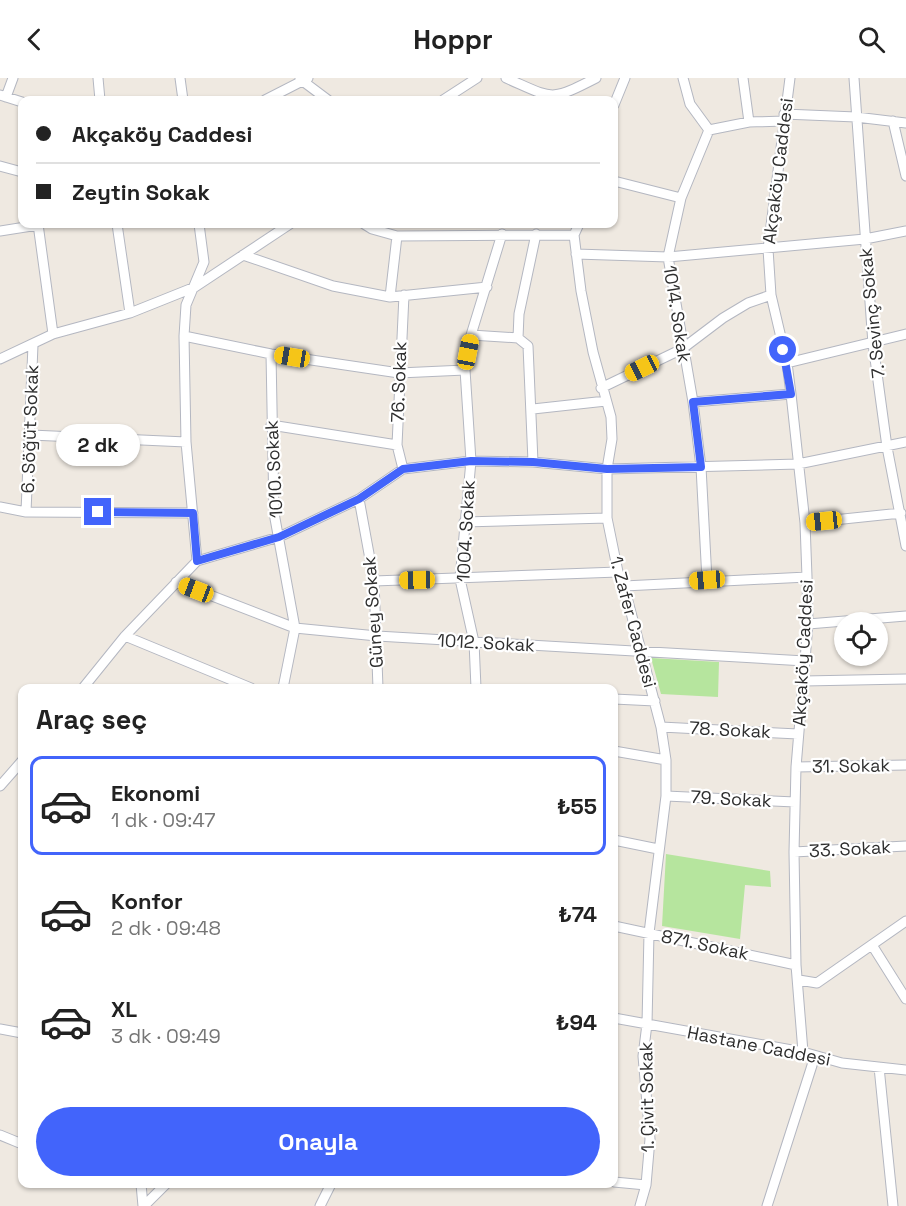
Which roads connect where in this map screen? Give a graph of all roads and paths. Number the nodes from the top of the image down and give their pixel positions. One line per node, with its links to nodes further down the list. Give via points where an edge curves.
1 (14, 78): 13 (street)
2 (98, 78): 14 (street)
3 (180, 78): 15 (street)
4 (477, 78): 18 (street)
5 (506, 78): 19 (street)
6 (596, 78): 20 (street)
7 (625, 78): 21 (street)
8 (683, 78): 28 (street, via 690,104)
9 (744, 78): 26 (street)
10 (790, 78): 23 (street, Akçaköy Caddesi)
11 (854, 78): 24 (street, 7. Sevinç Sokak)
12 (303, 79): 16 (street); 17 (street)
13 (3, 96): 22 (street)
14 (100, 96)
15 (182, 96)
16 (272, 96)
17 (322, 96)
18 (449, 96)
19 (538, 96)
20 (561, 96)
21 (618, 96)
22 (18, 101)
23 (784, 117): 24 (street); 26 (street); 50 (street, Akçaköy Caddesi)
24 (856, 117): 25 (street); 49 (street, 7. Sevinç Sokak)
25 (892, 121): 27 (street); 31 (street)
26 (749, 122): 28 (street)
27 (906, 123)
28 (709, 130): 33 (street, 1014. Sokak)
29 (0, 166): 30 (street)
30 (18, 171)
31 (906, 176)
32 (618, 182): 33 (street)
33 (681, 198): 53 (street, 1014. Sokak)
34 (18, 228): 42 (street)
35 (39, 228): 60 (street)
36 (118, 228): 59 (street)
37 (200, 228): 54 (street, via 204,262)
38 (284, 228): 52 (street)
39 (370, 228): 47 (street)
40 (480, 228): 44 (street)
41 (577, 228): 48 (street, 1. Zafer Caddesi)
42 (0, 231)
43 (906, 231): 49 (street)
44 (481, 234): 45 (street); 47 (street)
45 (502, 234): 46 (street); 55 (street, 1004. Sokak)
46 (536, 234): 48 (street); 64 (street, via 519,314)
47 (397, 236): 58 (street)
48 (574, 236): 51 (street, 1. Zafer Caddesi)
49 (865, 239): 50 (street); 65 (street, 7. Sevinç Sokak)
50 (768, 249): 53 (street); 57 (street, Akçaköy Caddesi)
51 (576, 254): 53 (street); 73 (street, 1. Zafer Caddesi)
52 (243, 255): 54 (street); 58 (street, via 333,286)
53 (668, 257): 67 (street, 1014. Sokak)
54 (195, 287): 59 (street); 63 (street, via 186,305)
55 (487, 287): 56 (street); 62 (street, 1004. Sokak)
56 (404, 295): 58 (street); 72 (street, 76. Sokak)
57 (771, 295): 67 (street, via 723,318); 70 (street, Akçaköy Caddesi)
58 (390, 297)
59 (130, 313): 60 (street)
60 (53, 334): 66 (street)
61 (906, 334): 65 (street)
62 (471, 335): 64 (street); 71 (street, 1004. Sokak)
63 (184, 336): 68 (street); 80 (street)
64 (518, 338): 77 (street, via 528,345)
65 (873, 344): 70 (street); 83 (street, 7. Sevinç Sokak)
66 (33, 345): 69 (street); 79 (street, 6. Söğüt Sokak)
67 (682, 349): 73 (street); 76 (street, 1014. Sokak)
68 (271, 354): 72 (street); 78 (street, 1010. Sokak)
69 (0, 359)
70 (787, 363): 74 (street, Akçaköy Caddesi)
71 (465, 370): 72 (street); 84 (street, 1004. Sokak)
72 (399, 374): 82 (street, 76. Sokak)
73 (601, 388): 75 (street, 1. Zafer Caddesi)
74 (791, 394): 76 (street); 86 (street, Akçaköy Caddesi)
75 (606, 401): 77 (street); 89 (street, 1. Zafer Caddesi, via 612,439)
76 (693, 402): 87 (street, 1014. Sokak)
77 (533, 409): 85 (street)
78 (271, 425): 82 (street); 98 (street, 1010. Sokak, via 274,513)
79 (31, 435): 80 (street); 92 (street, 6. Söğüt Sokak)
80 (186, 442): 93 (street)
81 (906, 442): 83 (street)
82 (397, 445): 88 (street, 76. Sokak)
83 (887, 447): 86 (street); 94 (street, 7. Sevinç Sokak)
84 (471, 461): 85 (street); 88 (street); 96 (street, 1004. Sokak)
85 (533, 462): 89 (street)
86 (798, 464): 87 (street); 97 (street, Akçaköy Caddesi)
87 (701, 467): 89 (street); 104 (street, 1014. Sokak)
88 (403, 469): 90 (street)
89 (607, 469): 95 (street, 1. Zafer Caddesi)
90 (359, 499): 98 (street); 105 (street, Güney Sokak)
91 (0, 507): 92 (street)
92 (26, 512): 93 (street)
93 (193, 513): 100 (street)
94 (901, 513): 97 (street); 99 (street, 7. Sevinç Sokak)
95 (607, 518): 96 (street); 101 (street, 1. Zafer Caddesi)
96 (464, 522): 103 (street, 1004. Sokak)
97 (805, 523): 102 (street, Akçaköy Caddesi)
98 (279, 537): 100 (street); 110 (street, 1010. Sokak)
99 (906, 546)
100 (197, 561): 106 (street)
101 (618, 572): 103 (street); 107 (street, 1. Zafer Caddesi)
102 (807, 577): 104 (street); 109 (street, Akçaköy Caddesi)
103 (460, 579): 105 (street); 113 (street, 1004. Sokak)
104 (707, 580): 107 (street)
105 (374, 581): 112 (street, Güney Sokak)
106 (176, 582): 110 (street, 1012. Sokak); 111 (street)
107 (624, 586): 114 (street, 1. Zafer Caddesi)
108 (906, 616): 109 (street)
109 (808, 624): 115 (street, Akçaköy Caddesi)
110 (295, 628): 112 (street, 1012. Sokak); 120 (street, 1010. Sokak)
111 (125, 636): 118 (street); 119 (street)
112 (377, 636): 113 (street, 1012. Sokak); 121 (street, Güney Sokak)
113 (474, 642): 114 (street, 1012. Sokak); 122 (street, 1004. Sokak)
114 (642, 651): 115 (street, 1012. Sokak); 124 (street, 1. Zafer Caddesi)
115 (805, 661): 117 (street, Akçaköy Caddesi)
116 (906, 679): 117 (street)
117 (804, 681): 126 (street, Akçaköy Caddesi)
118 (86, 684)
119 (241, 684)
120 (284, 684)
121 (378, 684)
122 (476, 684)
123 (618, 699): 124 (street)
124 (655, 701): 125 (street, 1. Zafer Caddesi)
125 (661, 727): 126 (street, 78. Sokak); 128 (street, 1. Zafer Caddesi)
126 (798, 734): 131 (street, Akçaköy Caddesi)
127 (618, 752): 128 (street)
128 (666, 759): 133 (street, 1. Zafer Caddesi)
129 (906, 765): 131 (street, 31. Sokak)
130 (18, 766): 132 (street)
131 (796, 767): 134 (street, Akçaköy Caddesi)
132 (0, 786)
133 (666, 796): 134 (street, 79. Sokak); 137 (street, 1. Zafer Caddesi)
134 (795, 802): 138 (street, Akçaköy Caddesi)
135 (618, 841): 137 (street)
136 (906, 846): 138 (street, 33. Sokak)
137 (658, 849): 141 (street, 1. Zafer Caddesi)
138 (794, 852): 143 (street, Akçaköy Caddesi)
139 (906, 921): 142 (street)
140 (618, 927): 141 (street, 871. Sokak)
141 (649, 933): 143 (street, 871. Sokak); 147 (street, 1. Zafer Caddesi)
142 (872, 945): 144 (street, via 817,983); 145 (street)
143 (796, 965): 144 (street, Akçaköy Caddesi)
144 (799, 980): 150 (street, Akçaköy Caddesi)
145 (906, 999)
146 (618, 1019): 147 (street, Hastane Caddesi)
147 (647, 1024): 150 (street, Hastane Caddesi); 157 (street, 1. Çivit Sokak, via 643,1056 650,1139)
148 (0, 1029): 149 (street)
149 (18, 1032)
150 (802, 1052): 151 (street, Hastane Caddesi)
151 (814, 1056): 152 (street, Hastane Caddesi); 164 (street)
152 (879, 1067): 153 (street, Hastane Caddesi); 165 (street)
153 (906, 1071)
154 (0, 1135): 155 (street)
155 (18, 1142)
156 (618, 1182): 157 (street)
157 (646, 1185): 163 (street, 1. Çivit Sokak)
158 (142, 1188): 161 (street)
159 (162, 1188): 161 (street)
160 (329, 1188): 162 (street)
161 (144, 1206)
162 (320, 1206)
163 (640, 1206)
164 (767, 1206)
165 (893, 1206)

